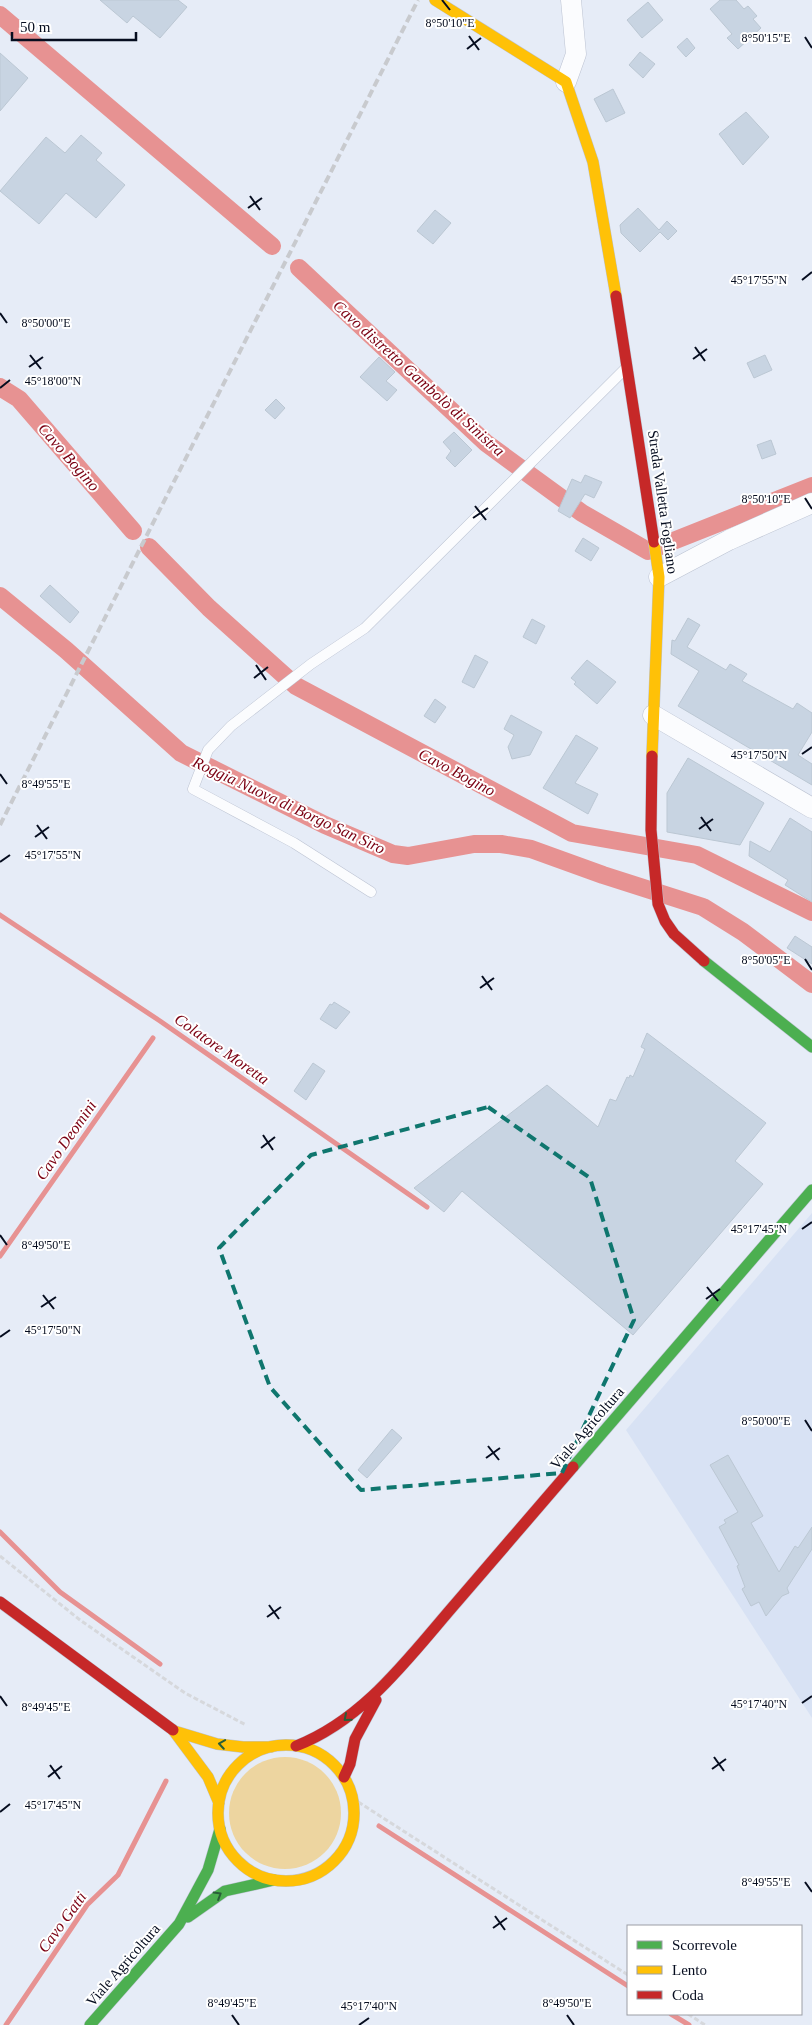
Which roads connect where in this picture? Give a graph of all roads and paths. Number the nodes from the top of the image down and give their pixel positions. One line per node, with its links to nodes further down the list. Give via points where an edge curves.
1 (435, 0): 3 (main road)
2 (571, 0): 3 (street, via 576,54)
3 (566, 82): 4 (main road, Strada Valletta Fogliano, via 593,162)
4 (628, 365): 6 (main road, Strada Valletta Fogliano); 9 (lane, via 365,628 295,676 231,726 208,750 193,789 294,843)
5 (812, 503): 6 (street)
6 (658, 570): 7 (main road, Strada Valletta Fogliano)
7 (652, 715): 8 (street); 10 (main road, Strada Valletta Fogliano, via 652,853 657,900 665,921 674,934 724,978)
8 (812, 808)
9 (371, 892)
10 (812, 1047)
11 (812, 1190): 14 (main road, Viale Agricoltura)
12 (0, 1556): 17 (path, via 80,1620 185,1693 260,1733)
13 (0, 1602): 15 (main road)
14 (384, 1686): 16 (main road, Viale Agricoltura, one-way to 16, via 338,1725); 18 (main road, Viale Agricoltura, via 355,1739)
15 (174, 1731): 17 (main road, one-way to 15, via 217,1744); 20 (main road, via 208,1777)
16 (296, 1746): 17 (main road, Viale Agricoltura); 18 (main road, Viale Agricoltura, via 322,1756)
17 (271, 1747): 20 (main road, Viale Agricoltura, via 255,1753 237,1767 228,1778)
18 (344, 1778): 19 (main road, Viale Agricoltura)
19 (352, 1798): 22 (main road, Viale Agricoltura, via 354,1812 350,1837 336,1860 315,1875); 24 (path)
20 (219, 1803): 21 (main road, Viale Agricoltura)
21 (220, 1829): 22 (main road, Viale Agricoltura, via 225,1843 240,1863 250,1871); 23 (main road, Viale Agricoltura, via 208,1870)
22 (274, 1880): 23 (main road, Viale Agricoltura, one-way to 22, via 225,1891)
23 (179, 1924): 26 (main road, Viale Agricoltura)
24 (627, 1974)
25 (690, 2015): 27 (path)
26 (90, 2025)
27 (705, 2025)

